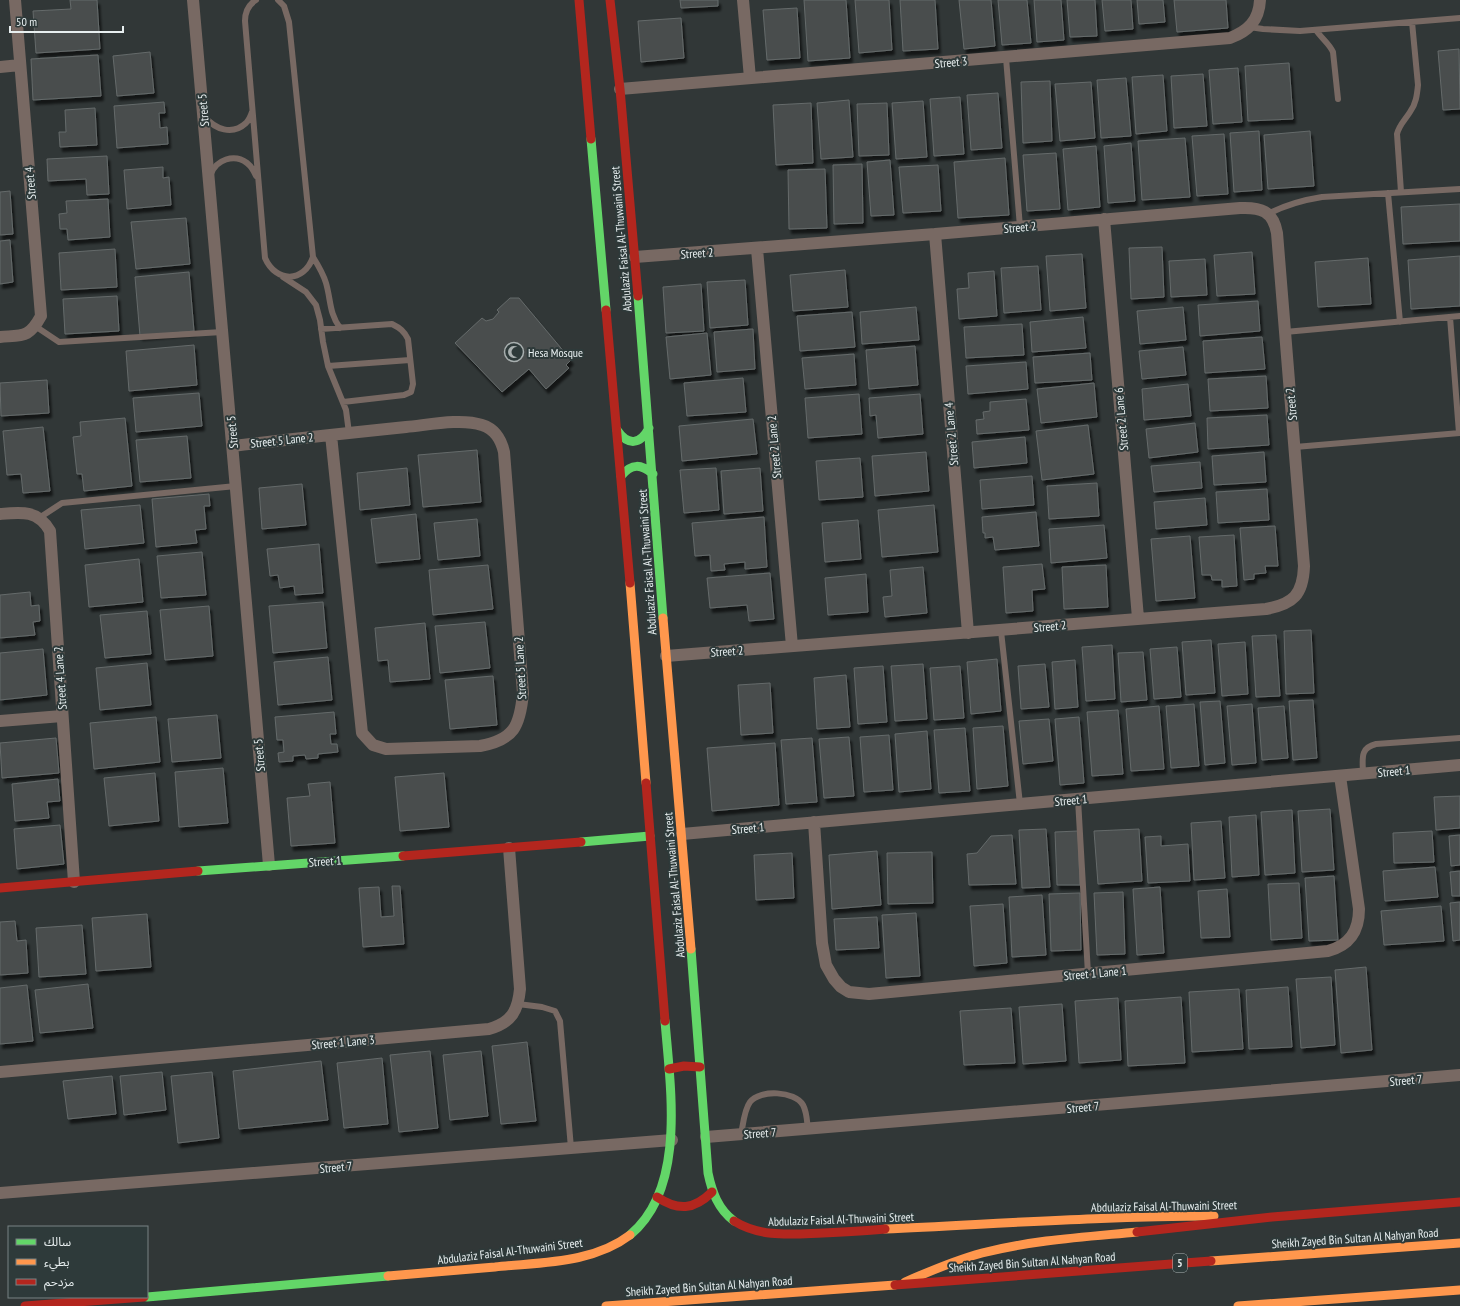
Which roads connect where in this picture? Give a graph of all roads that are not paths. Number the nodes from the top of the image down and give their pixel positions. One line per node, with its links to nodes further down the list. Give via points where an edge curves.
1 (15, 0): 14 (street, Street 4)
2 (193, 0): 20 (street, Street 5)
3 (256, 0): 19 (lane, via 248,7 245,15)
4 (278, 0): 31 (lane, via 284,6 290,22)
5 (579, 0): 47 (main road, Abdulaziz Faisal Al-Thuwaini Street)
6 (610, 0): 17 (main road, Abdulaziz Faisal Al-Thuwaini Street)
7 (743, 0): 16 (street)
8 (1260, 0): 11 (street, via 1257,16)
9 (1460, 18): 10 (lane)
10 (1412, 22): 12 (lane); 24 (lane, via 1418,85 1412,111 1401,123 1397,134)
11 (1249, 27): 12 (lane, via 1283,31); 13 (street, Street 3, via 1239,35 1217,40)
12 (1316, 30): 18 (lane, via 1333,52)
13 (1006, 58): 16 (street, Street 3); 28 (lane)
14 (20, 65): 15 (street); 37 (street, Street 4, via 41,316)
15 (0, 67)
16 (750, 78): 17 (street, Street 3)
17 (620, 89): 32 (main road, Abdulaziz Faisal Al-Thuwaini Street)
18 (1338, 99)
19 (252, 112): 20 (lane, via 246,123 229,130 212,125); 22 (lane)
20 (203, 115): 21 (street, Street 5)
21 (209, 178): 22 (lane, via 219,162 228,158 247,163); 40 (street, Street 5)
22 (258, 179): 33 (lane, via 266,258 271,268)
23 (1460, 189): 24 (lane)
24 (1401, 192): 25 (lane)
25 (1388, 193): 26 (lane, via 1322,196 1284,206); 36 (lane)
26 (1268, 214): 27 (street, Street 2, via 1255,208 1240,208); 41 (street, Street 2, via 1274,219 1277,233)
27 (1104, 219): 28 (street, Street 2); 58 (street, Street 2 Lane 6)
28 (1020, 227): 29 (street, Street 2)
29 (935, 234): 30 (street, Street 2); 60 (street, Street 2 Lane 4)
30 (757, 249): 32 (street, Street 2); 61 (street, Street 2 Lane 2)
31 (313, 257): 33 (lane, via 305,271 290,277); 38 (lane, via 326,282 331,311)
32 (635, 257): 46 (main road, Abdulaziz Faisal Al-Thuwaini Street)
33 (282, 276): 39 (lane, via 313,299 319,312)
34 (1460, 316): 35 (lane)
35 (1450, 317): 36 (lane); 49 (lane)
36 (1400, 322): 41 (lane)
37 (35, 326): 40 (lane, via 59,342); 42 (street, via 26,334)
38 (340, 328): 39 (lane); 43 (lane, via 392,324 405,332)
39 (321, 330): 44 (lane)
40 (222, 332): 51 (street, Street 5)
41 (1285, 332): 52 (street, Street 2)
42 (0, 336)
43 (410, 360): 44 (lane); 45 (lane, via 413,384 411,392)
44 (328, 366): 45 (lane)
45 (343, 402): 48 (lane, via 348,417)
46 (649, 428): 47 (main road, via 641,440 634,442 627,441); 53 (main road, Abdulaziz Faisal Al-Thuwaini Street)
47 (617, 430): 54 (main road, Abdulaziz Faisal Al-Thuwaini Street)
48 (349, 433): 50 (street, Street 5 Lane 2); 50 (street, Street 5 Lane 2, via 464,422 490,428 502,442 523,693 520,718 516,726 495,743 480,746 386,749 373,745 362,733)
49 (1460, 433): 52 (lane)
50 (331, 434): 51 (street, Street 5 Lane 2)
51 (233, 446): 55 (street, Street 5)
52 (1295, 447): 58 (street, Street 2, via 1304,575 1294,600 1280,607 1266,609)
53 (653, 474): 54 (main road, via 647,468 632,466); 62 (main road, Abdulaziz Faisal Al-Thuwaini Street)
54 (621, 476): 73 (main road, Abdulaziz Faisal Al-Thuwaini Street)
55 (236, 486): 57 (lane, via 62,503); 75 (street, Street 5)
56 (0, 514): 57 (street, via 26,513)
57 (39, 518): 63 (street, Street 4 Lane 2, via 50,531)
58 (1138, 618): 59 (street, Street 2)
59 (1001, 631): 60 (street, Street 2); 70 (lane)
60 (968, 633): 61 (street, Street 2)
61 (792, 646): 62 (street, Street 2)
62 (666, 656): 72 (main road, Abdulaziz Faisal Al-Thuwaini Street)
63 (62, 716): 64 (street); 76 (street, Street 4 Lane 2)
64 (0, 721)
65 (1460, 738): 67 (lane, via 1368,746 1362,756)
66 (1460, 766): 67 (street, Street 1)
67 (1363, 774): 68 (street, Street 1)
68 (1340, 776): 69 (street, Street 1); 78 (street, Street 1 Lane 1, via 1359,909 1355,932 1345,944 1328,951)
69 (1078, 799): 70 (street, Street 1); 78 (lane)
70 (1020, 804): 71 (street, Street 1)
71 (814, 822): 72 (street, Street 1); 78 (street, Street 1 Lane 1, via 823,955 834,979 849,992 869,994)
72 (682, 834): 80 (main road, Abdulaziz Faisal Al-Thuwaini Street)
73 (650, 836): 74 (main road, Street 1); 81 (main road, Abdulaziz Faisal Al-Thuwaini Street)
74 (509, 848): 75 (main road, Street 1); 79 (street, Street 1 Lane 3, via 520,981)
75 (269, 865): 76 (main road, Street 1)
76 (74, 882): 77 (main road, Street 1)
77 (0, 888)
78 (1088, 974)
79 (518, 1004): 82 (street, Street 1 Lane 3, via 508,1020 489,1029); 88 (lane, via 555,1011 560,1021)
80 (700, 1067): 81 (main road, via 684,1066); 86 (main road, Abdulaziz Faisal Al-Thuwaini Street)
81 (669, 1069): 87 (main road, Abdulaziz Faisal Al-Thuwaini Street)
82 (0, 1072)
83 (1460, 1075): 84 (street, Street 7)
84 (808, 1130): 85 (street, Street 7); 85 (lane, via 805,1111 800,1101 790,1095 771,1094 758,1096 750,1102 746,1109)
85 (741, 1135): 86 (street, Street 7)
86 (706, 1138): 89 (main road, Abdulaziz Faisal Al-Thuwaini Street)
87 (672, 1140): 88 (street, Street 7); 91 (main road, Abdulaziz Faisal Al-Thuwaini Street, via 668,1166)
88 (571, 1148): 90 (street, Street 7)
89 (712, 1192): 91 (main road, via 700,1202 686,1207 670,1205); 93 (main road, Abdulaziz Faisal Al-Thuwaini Street, via 725,1214 739,1225 754,1232 782,1235 1160,1216)
90 (0, 1193)
91 (657, 1197): 97 (main road, Abdulaziz Faisal Al-Thuwaini Street, via 648,1214 622,1241 604,1250 577,1257 337,1282)
92 (1460, 1202): 93 (main road)
93 (1272, 1217): 95 (main road, via 1007,1248 972,1256)
94 (1460, 1243): 95 (main road, Sheikh Zayed Bin Sultan Al Nahyan Road / 5)
95 (900, 1284): 100 (main road, Sheikh Zayed Bin Sultan Al Nahyan Road / 5)
96 (1460, 1290): 101 (main road)
97 (148, 1297)
98 (131, 1298): 99 (main road)
99 (25, 1306)
100 (606, 1306)
101 (1238, 1306)

